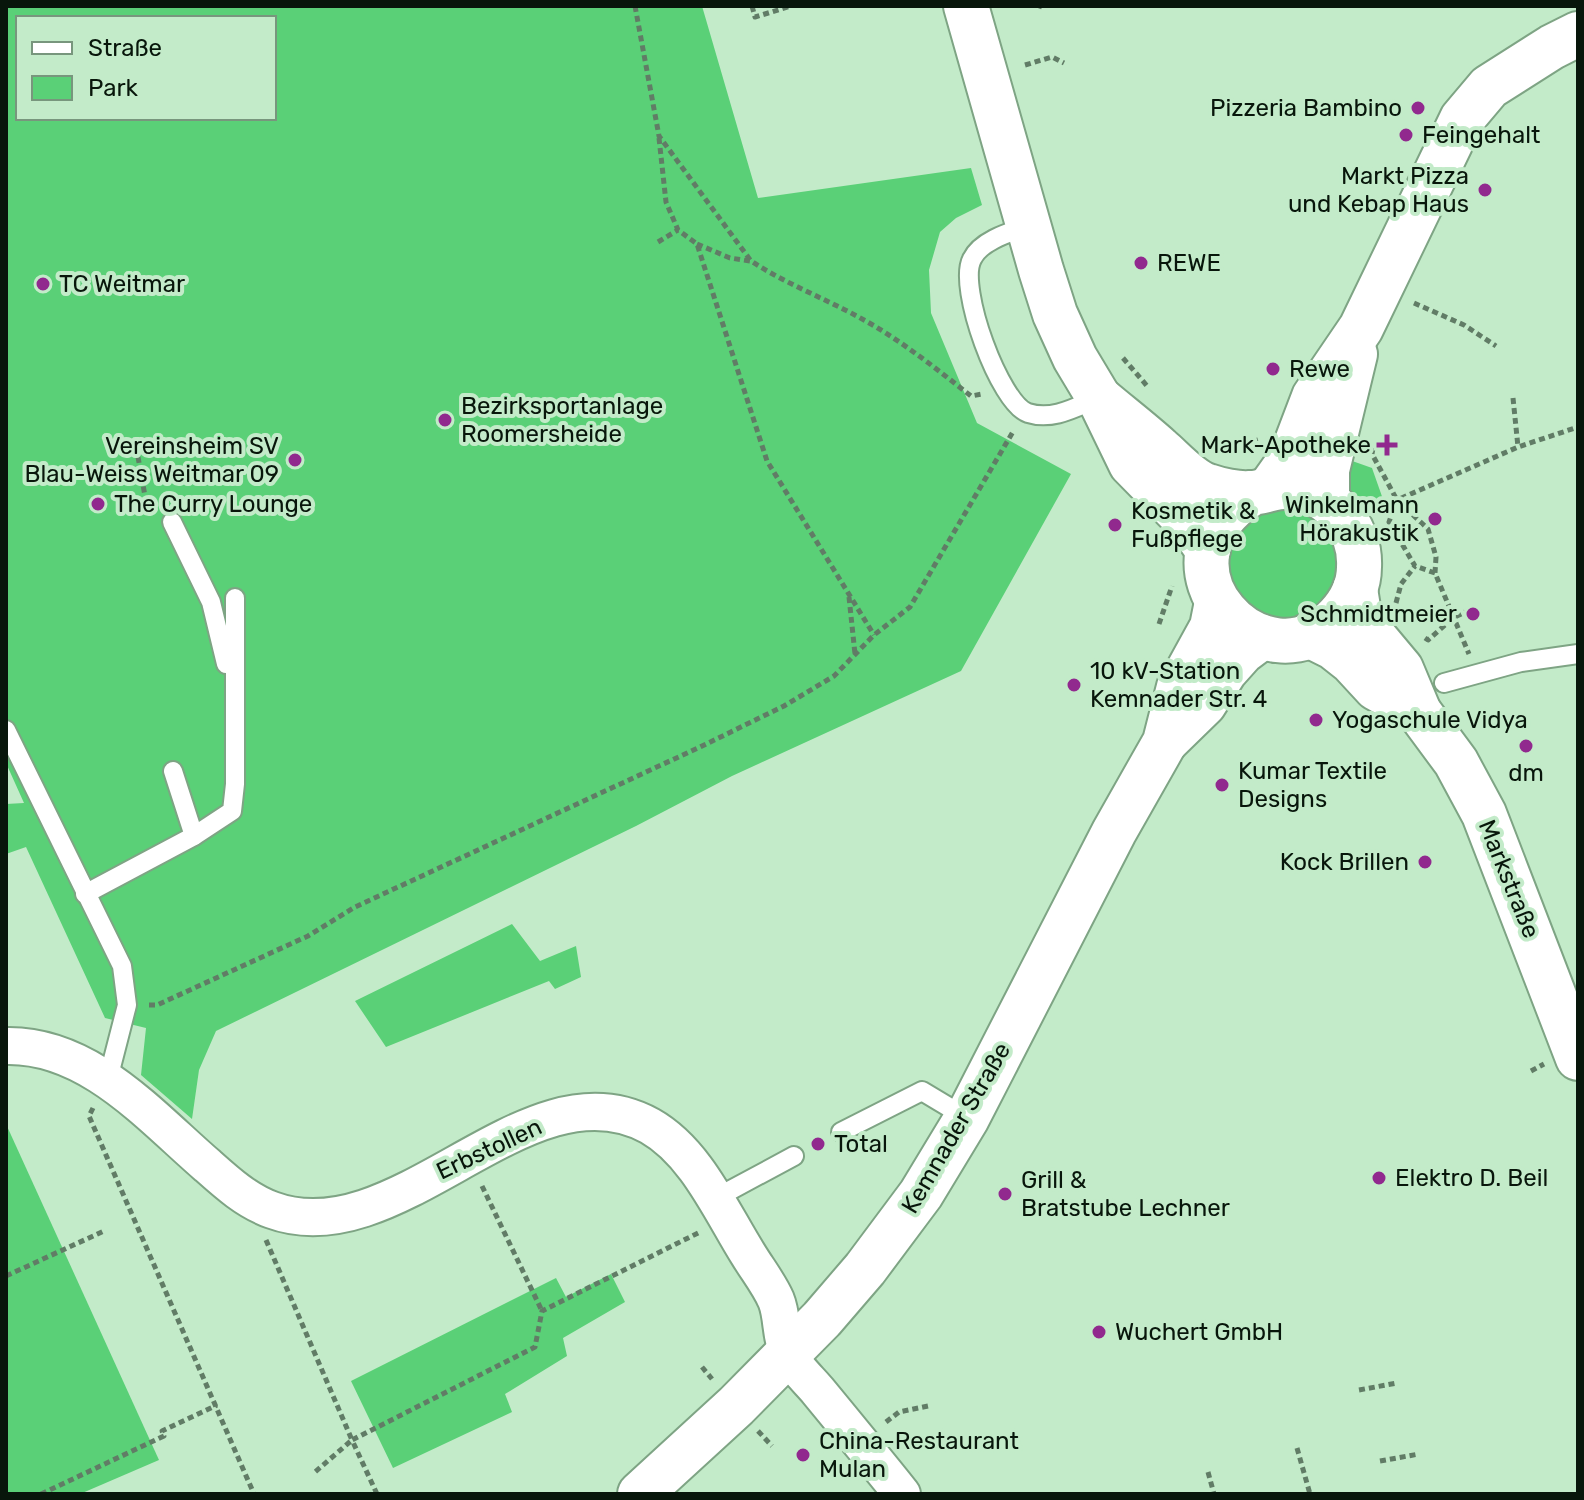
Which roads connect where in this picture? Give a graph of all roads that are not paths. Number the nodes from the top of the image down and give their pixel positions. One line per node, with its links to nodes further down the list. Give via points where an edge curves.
1 (966, 6): 3 (street)
2 (1578, 34): 4 (street, via 1515,69 1474,103)
3 (1029, 226): 5 (street, via 1055,314); 5 (lane, via 980,248 971,259 975,319 1007,390 1025,412 1058,414)
4 (1361, 328): 6 (street, via 1314,397 1290,460); 7 (street, via 1327,470)
5 (1099, 398): 6 (street, via 1205,486); 9 (street, via 1131,464)
6 (1260, 491): 7 (street, via 1290,487); 9 (street, via 1234,504 1220,519)
7 (1327, 500): 10 (street, via 1342,514 1356,541)
8 (172, 522): 17 (lane, via 211,602)
9 (1208, 550): 12 (street, via 1207,577)
10 (1355, 589): 13 (street, via 1332,622); 18 (street, Markstraße, via 1360,620)
11 (235, 598): 17 (lane)
12 (1217, 602): 14 (street, via 1239,626); 20 (street, Kemnader Straße, via 1212,627 1179,687)
13 (1309, 635): 14 (street); 18 (street, Markstraße, via 1352,662 1376,688)
14 (1262, 637): 20 (street, Kemnader Straße, via 1242,652 1204,704)
15 (1578, 654): 18 (lane, via 1521,662)
16 (1471, 658): 18 (lane)
17 (234, 696): 22 (lane, via 232,811)
18 (1431, 697): 25 (street, Markstraße, via 1456,762 1484,814)
19 (6, 730): 23 (lane)
20 (1165, 742): 27 (street, Kemnader Straße)
21 (173, 771): 22 (lane)
22 (194, 836): 23 (lane)
23 (85, 894): 26 (lane, via 126,984 127,1005)
24 (6, 1046): 26 (street, Erbstollen, via 66,1057)
25 (1578, 1058)
26 (108, 1079): 30 (street, Erbstollen, via 232,1188 271,1210 297,1217 365,1210 469,1157 582,1110 649,1126 691,1163)
27 (967, 1118): 28 (lane, via 922,1091); 31 (street, Kemnader Straße, via 921,1194 865,1269)
28 (841, 1132)
29 (794, 1156): 30 (lane)
30 (720, 1209): 31 (street, Erbstollen, via 777,1302)
31 (788, 1354): 32 (street, Kemnader Straße); 33 (street)
32 (640, 1494)
33 (902, 1494)

